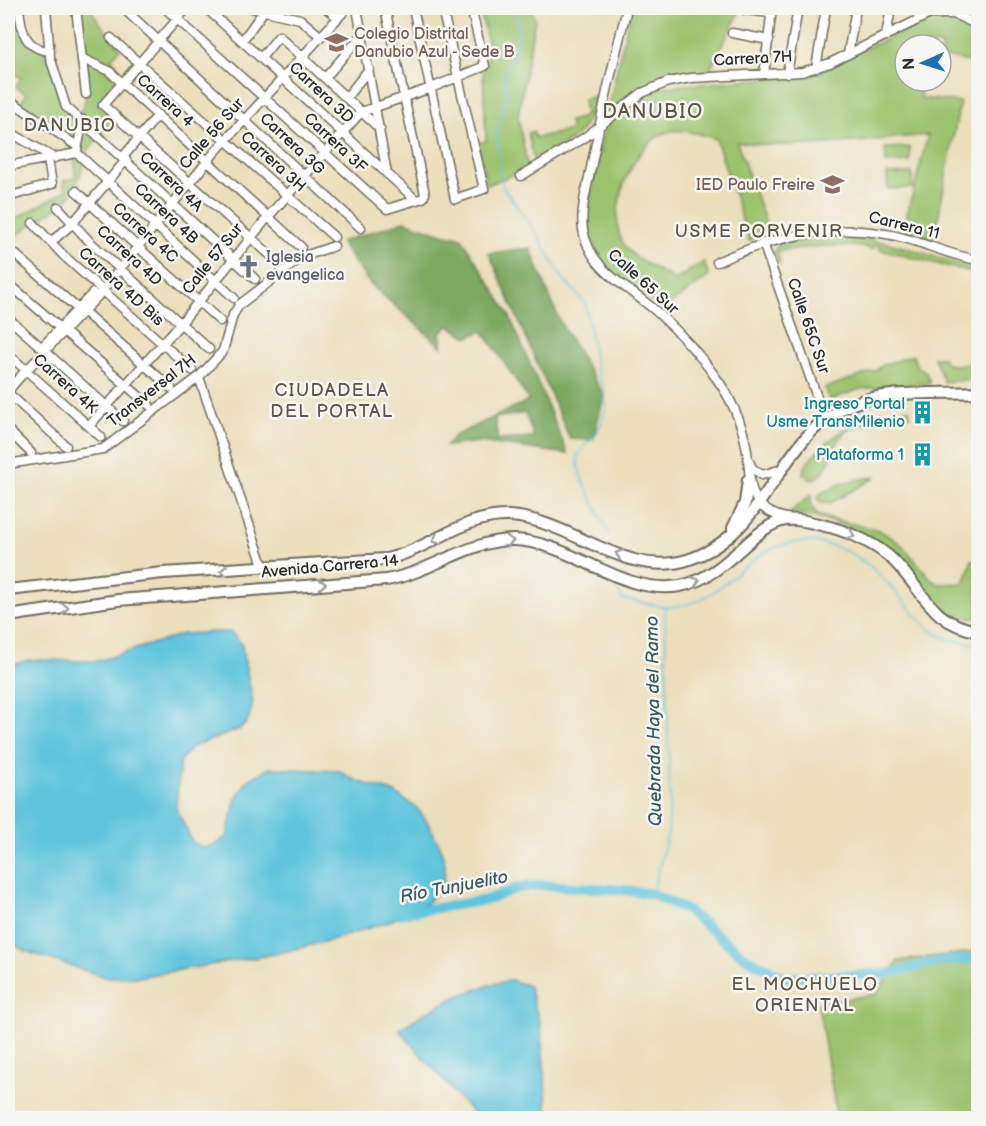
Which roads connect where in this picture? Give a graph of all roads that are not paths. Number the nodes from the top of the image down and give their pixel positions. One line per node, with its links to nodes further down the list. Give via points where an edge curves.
1 (19, 8): 34 (street, via 26,40 33,47)
2 (46, 8): 34 (street)
3 (76, 8): 38 (street)
4 (123, 8): 32 (street, Carrera 3G)
5 (165, 8): 24 (street)
6 (187, 8): 24 (street)
7 (206, 8): 33 (street, Carrera 3D)
8 (326, 8): 23 (street)
9 (347, 8): 23 (street, Calle 56 Sur)
10 (357, 8): 27 (street)
11 (385, 8): 50 (street)
12 (413, 8): 48 (street)
13 (442, 8): 46 (street)
14 (471, 8): 46 (street, via 485,66)
15 (627, 8): 59 (street, Calle 65 Sur)
16 (798, 8): 43 (street)
17 (826, 8): 40 (street)
18 (856, 8): 35 (street)
19 (891, 8): 29 (street)
20 (258, 9): 28 (street, via 300,19); 33 (street)
21 (745, 10): 22 (street)
22 (772, 10): 31 (street)
23 (337, 17): 28 (street, Calle 56 Sur)
24 (177, 19): 32 (street); 51 (street)
25 (978, 25): 29 (street, Carrera 7H, via 954,14 938,13)
26 (732, 33): 31 (street)
27 (362, 35): 41 (street); 45 (street)
28 (320, 36): 36 (street, Calle 56 Sur)
29 (886, 36): 35 (street, Carrera 7H)
30 (111, 38): 39 (street, Carrera 3H)
31 (769, 40): 42 (street)
32 (158, 41): 39 (street); 58 (street, Carrera 3G)
33 (242, 41): 37 (street, Carrera 3D)
34 (50, 51): 57 (street, Carrera 4A, via 66,107)
35 (848, 54): 40 (street, Carrera 7H)
36 (303, 56): 37 (street, via 279,36); 44 (street, Calle 56 Sur); 45 (street)
37 (261, 58): 44 (street, Carrera 3D)
38 (83, 59): 47 (street, Carrera 4, via 109,71); 49 (street)
39 (139, 64): 47 (street); 64 (street, Carrera 3H)
40 (816, 68): 43 (street, Carrera 7H)
41 (369, 69): 52 (street); 54 (street)
42 (764, 74): 43 (street, Carrera 7H); 59 (street, Carrera 7H, via 691,78 664,84 642,93)
43 (788, 74)
44 (282, 78): 51 (street, Calle 56 Sur); 62 (street, Carrera 3D)
45 (325, 78): 52 (street)
46 (457, 78): 48 (street); 48 (street, via 484,189 455,199)
47 (122, 83): 56 (street, Carrera 4); 63 (street, via 103,105)
48 (431, 88): 50 (street)
49 (86, 94)
50 (403, 97): 54 (street); 79 (street)
51 (263, 98): 58 (street, Calle 56 Sur); 66 (street, Carrera 3F)
52 (346, 98): 55 (street)
53 (8, 99): 65 (street, Carrera 4B)
54 (376, 105): 55 (street); 60 (street)
55 (361, 112): 60 (street); 62 (street, Calle 57 Sur)
56 (158, 115): 63 (street); 69 (street, Carrera 4)
57 (83, 120): 65 (street); 68 (street, Carrera 4A)
58 (244, 120): 64 (street, Calle 56 Sur); 72 (street, Carrera 3G)
59 (600, 125): 73 (street); 131 (street, Calle 65 Sur, via 582,216 591,252 602,270 659,314 714,375 732,406)
60 (381, 129): 71 (street)
61 (8, 131): 67 (street)
62 (343, 133): 66 (street, Calle 57 Sur); 71 (street, Carrera 3D)
63 (140, 138): 68 (street); 75 (street)
64 (225, 140): 69 (street, Calle 56 Sur); 77 (street, Carrera 3H)
65 (77, 149): 67 (street); 74 (street, Carrera 4B)
66 (325, 153): 72 (street, Calle 57 Sur); 79 (street, Carrera 3F, via 387,209)
67 (51, 158): 70 (street); 78 (street, via 52,184)
68 (125, 159): 74 (street); 81 (street, Carrera 4A)
69 (207, 161): 75 (street, Calle 56 Sur); 83 (street, Carrera 4)
70 (9, 165)
71 (387, 174): 79 (street, Carrera 3D)
72 (304, 176): 77 (street, Calle 57 Sur); 87 (street, Carrera 3G)
73 (521, 176)
74 (108, 181): 80 (street); 86 (street, Carrera 4B)
75 (189, 183): 81 (street, Calle 56 Sur); 88 (street)
76 (76, 191): 80 (street, Carrera 4C)
77 (287, 195): 83 (street, Calle 57 Sur); 89 (street, Carrera 3H)
78 (8, 197)
79 (420, 199)
80 (89, 203): 85 (street); 94 (street, Carrera 4C)
81 (172, 204): 86 (street, Calle 56 Sur); 95 (street, Carrera 4A)
82 (58, 207): 85 (street, Carrera 4D)
83 (268, 217): 88 (street, Calle 57 Sur); 92 (street, Carrera 4)
84 (33, 223): 90 (street, Carrera 4D Bis)
85 (72, 224): 90 (street); 99 (street, Carrera 4D)
86 (156, 225): 94 (street, Calle 56 Sur); 101 (street, Carrera 4B)
87 (362, 228)
88 (250, 238): 95 (street, Calle 57 Sur); 97 (street)
89 (334, 241): 117 (street, Transversal 7H, via 302,257 239,305 223,351)
90 (51, 242): 103 (street, Carrera 4D Bis)
91 (763, 243): 96 (street, Carrera 11, via 811,232 858,230 894,235); 98 (street, Carrera 11); 124 (street, Calle 65C Sur)
92 (301, 247)
93 (8, 248): 106 (street)
94 (139, 248): 99 (street, Calle 56 Sur); 105 (street, Carrera 4C)
95 (233, 259): 100 (street, Carrera 4A); 101 (street, Calle 57 Sur)
96 (978, 260)
97 (278, 262)
98 (717, 262)
99 (120, 269): 103 (street, Calle 56 Sur); 109 (street, Carrera 4D)
100 (255, 279)
101 (215, 280): 104 (street, Carrera 4B); 105 (street, Calle 57 Sur)
102 (8, 283): 110 (street)
103 (102, 288): 106 (street, Calle 56 Sur); 111 (street, Carrera 4D Bis)
104 (234, 298)
105 (198, 301): 108 (street, Carrera 4C); 109 (street, Calle 57 Sur)
106 (81, 310): 110 (street, Calle 56 Sur); 115 (street)
107 (8, 318): 112 (street)
108 (220, 321)
109 (181, 323): 111 (street, Calle 57 Sur); 113 (street, Carrera 4D)
110 (63, 330): 112 (street, Calle 56 Sur); 118 (street)
111 (162, 344): 115 (street, Calle 57 Sur); 117 (street, Carrera 4D Bis)
112 (44, 350): 116 (street, Calle 56 Sur); 123 (street)
113 (209, 350)
114 (8, 354): 116 (street, Carrera 4K)
115 (144, 364): 118 (street, Calle 57 Sur); 119 (street)
116 (26, 370): 120 (street, Calle 56 Sur); 126 (street, Carrera 4K)
117 (196, 374): 132 (street, Transversal 7H, via 103,449); 138 (street)
118 (126, 384): 122 (street); 123 (street, Calle 57 Sur)
119 (171, 388)
120 (8, 392): 129 (street)
121 (978, 392): 124 (main road, Avenida Carrera 14, via 875,399 849,406)
122 (150, 405)
123 (106, 406): 125 (street); 126 (street, Calle 57 Sur)
124 (825, 420): 133 (main road, Avenida Carrera 14, via 800,442)
125 (123, 421)
126 (89, 426): 128 (street, Carrera 4K)
127 (8, 430): 130 (street)
128 (101, 437)
129 (66, 446)
130 (31, 453)
131 (747, 455): 133 (street, via 752,468 762,475); 134 (street, Calle 65 Sur)
132 (8, 464)
133 (784, 468): 135 (main road, Avenida Carrera 14)
134 (748, 480): 135 (street, Calle 65 Sur); 137 (main road, via 744,507)
135 (761, 504): 136 (street, via 774,514); 137 (main road, Avenida Carrera 14)
136 (795, 520): 140 (main road, Avenida Carrera 14, one-way to 136, via 118,600 386,580 416,573 485,545 514,540 553,548 641,584 674,587 710,576 771,525); 141 (main road, one-way to 141, via 844,532 871,544 892,560 938,615)
137 (728, 536): 138 (main road, Avenida Carrera 14, one-way to 138, via 690,559 656,563 629,558 538,521 501,516 473,521 396,557)
138 (264, 568): 139 (main road, Avenida Carrera 14, one-way to 139, via 151,574)
139 (8, 590)
140 (8, 616)
141 (978, 631)

